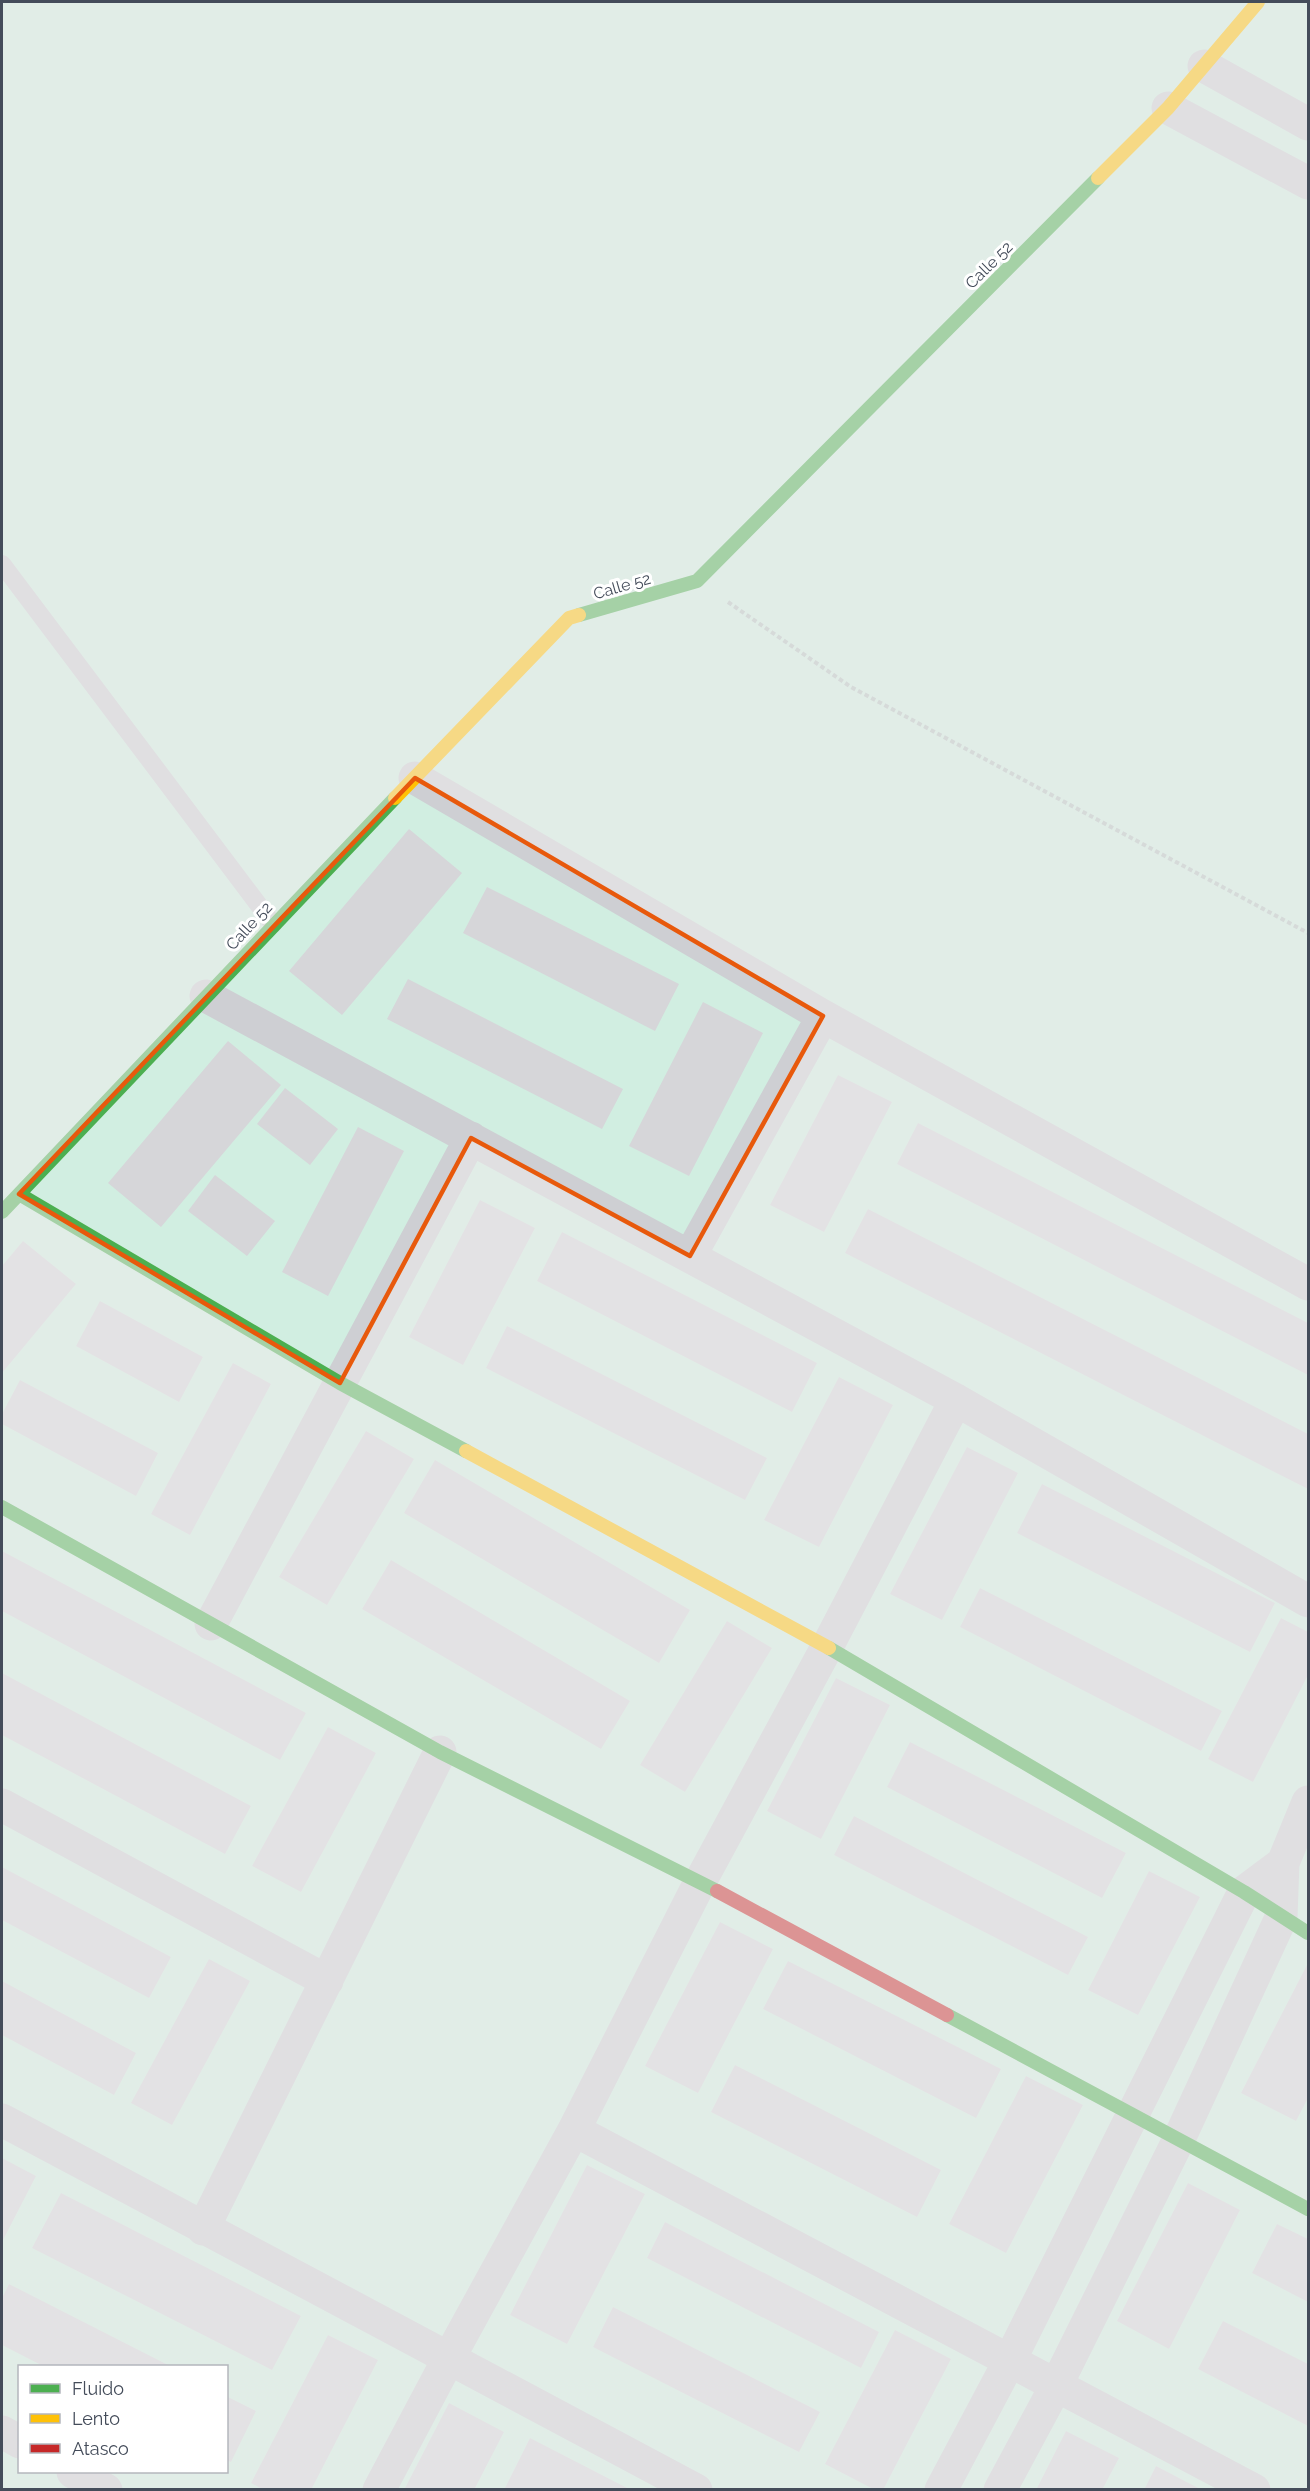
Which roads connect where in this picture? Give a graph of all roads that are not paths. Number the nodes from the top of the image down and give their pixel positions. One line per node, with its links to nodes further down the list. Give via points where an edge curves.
1 (1258, 2): 2 (street, Calle 52)
2 (1204, 66): 3 (street, Calle 52); 4 (street)
3 (1168, 108): 5 (street); 7 (street, Calle 52, via 697,581 569,618)
4 (1308, 123)
5 (1308, 183)
6 (2, 564): 8 (lane)
7 (415, 778): 8 (street, Calle 52); 10 (street)
8 (273, 924): 9 (street, Calle 52)
9 (206, 996): 11 (street); 12 (street, Calle 52)
10 (823, 1016): 14 (street); 15 (street)
11 (471, 1138): 14 (street); 16 (street)
12 (19, 1194): 13 (street, Calle 52); 16 (street)
13 (2, 1212)
14 (690, 1256): 17 (street)
15 (1308, 1284)
16 (340, 1383): 20 (street); 21 (street)
17 (956, 1400): 19 (street); 21 (street)
18 (2, 1507): 20 (street)
19 (1308, 1601)
20 (211, 1624): 22 (street)
21 (827, 1647): 26 (street); 27 (street)
22 (440, 1752): 26 (street); 29 (street)
23 (1308, 1802): 25 (street)
24 (2, 1804): 29 (street)
25 (1283, 1863): 27 (street); 28 (street)
26 (700, 1882): 30 (street); 32 (street)
27 (1244, 1892): 28 (street); 30 (street)
28 (1295, 1926): 33 (street)
29 (327, 1981): 35 (street)
30 (1134, 2114): 33 (street); 37 (street)
31 (2, 2120): 35 (street)
32 (574, 2130): 36 (street); 37 (street)
33 (1179, 2139): 34 (street); 38 (street)
34 (1308, 2209)
35 (203, 2229): 36 (street)
36 (448, 2358): 43 (street); 44 (street)
37 (1010, 2360): 38 (street); 45 (street)
38 (1057, 2384): 46 (street); 47 (street)
39 (2, 2432): 40 (street)
40 (18, 2441)
41 (76, 2473): 42 (street)
42 (106, 2490)
43 (380, 2490)
44 (696, 2490)
45 (940, 2490)
46 (1000, 2490)
47 (1254, 2490)

